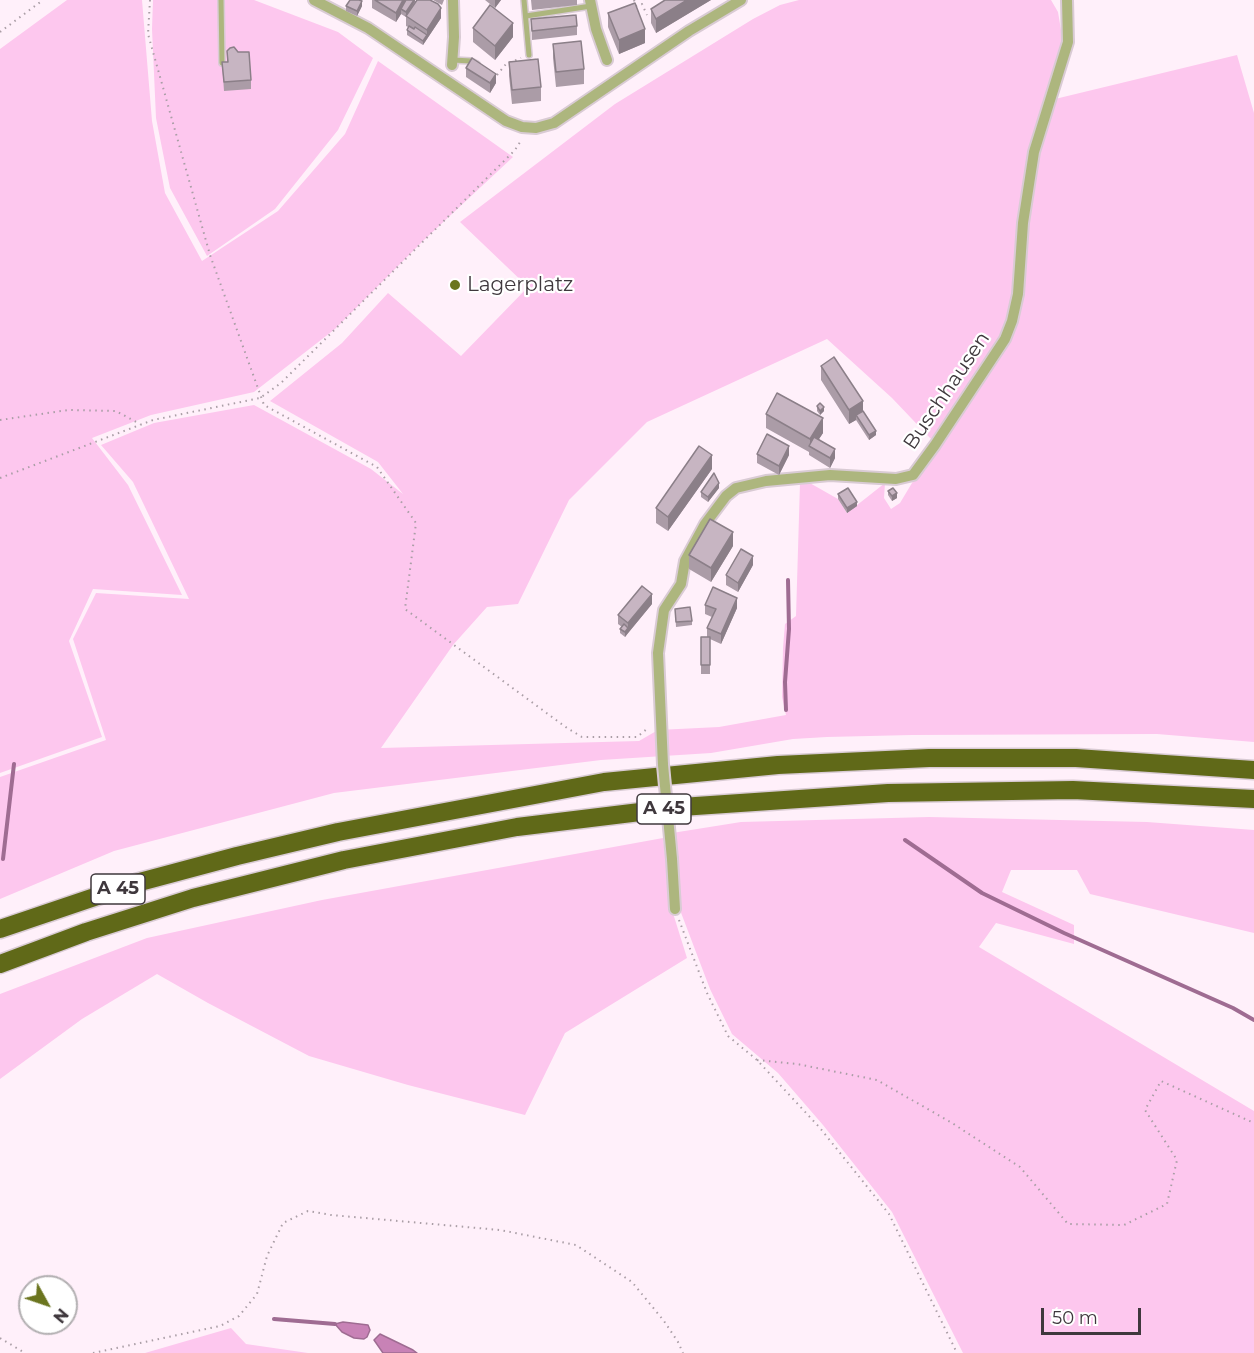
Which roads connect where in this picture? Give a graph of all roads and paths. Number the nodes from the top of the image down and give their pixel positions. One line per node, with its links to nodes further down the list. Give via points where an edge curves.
1 (43, 0): 13 (path)
2 (150, 0): 20 (path, via 148,34 210,255)
3 (221, 0): 16 (lane)
4 (314, 0): 19 (street, via 368,28 506,121)
5 (453, 0): 17 (street)
6 (524, 0): 12 (lane)
7 (633, 0): 11 (path, via 636,6 642,4)
8 (741, 0): 19 (street, via 554,123)
9 (1067, 0): 24 (street, Buschhausen, via 1068,42 1034,152 1018,294 1005,339 913,475 896,479 830,475 766,481 736,488 726,495 685,561 681,584 664,610 658,653)
10 (591, 3): 12 (lane); 15 (street)
11 (647, 15)
12 (526, 16): 14 (lane)
13 (0, 32)
14 (529, 55): 18 (path, via 506,64)
15 (607, 60)
16 (222, 63)
17 (452, 63): 18 (lane, via 471,61)
18 (497, 75)
19 (526, 128): 20 (path, via 515,150 281,383)
20 (260, 398): 22 (path); 24 (path, via 264,405 377,467 416,523 405,609 582,738 637,737)
21 (0, 420): 22 (path, via 68,410 116,411)
22 (141, 424): 23 (path)
23 (0, 478)
24 (660, 719): 27 (street, Buschhausen, bridge)
25 (1254, 770): 28 (highway, A 45, via 1076,758 929,758 778,765 604,782 338,832 237,856 136,883)
26 (1254, 799): 29 (highway, A 45, via 1073,790 888,793 681,807 517,827 344,860 193,898)
27 (675, 909): 30 (path, via 728,1036)
28 (0, 929)
29 (0, 964)
30 (757, 1060): 31 (path, via 877,1080 1020,1167 1068,1224 1124,1225 1167,1204 1177,1160 1145,1110 1161,1082); 36 (path, via 820,1128 889,1214)
31 (1254, 1123)
32 (0, 1338): 33 (path)
33 (25, 1353)
34 (93, 1353): 35 (path, via 220,1326 239,1316 257,1294 267,1256 283,1223 308,1211 500,1230 576,1245 632,1282 664,1321)
35 (682, 1353)
36 (957, 1353)

